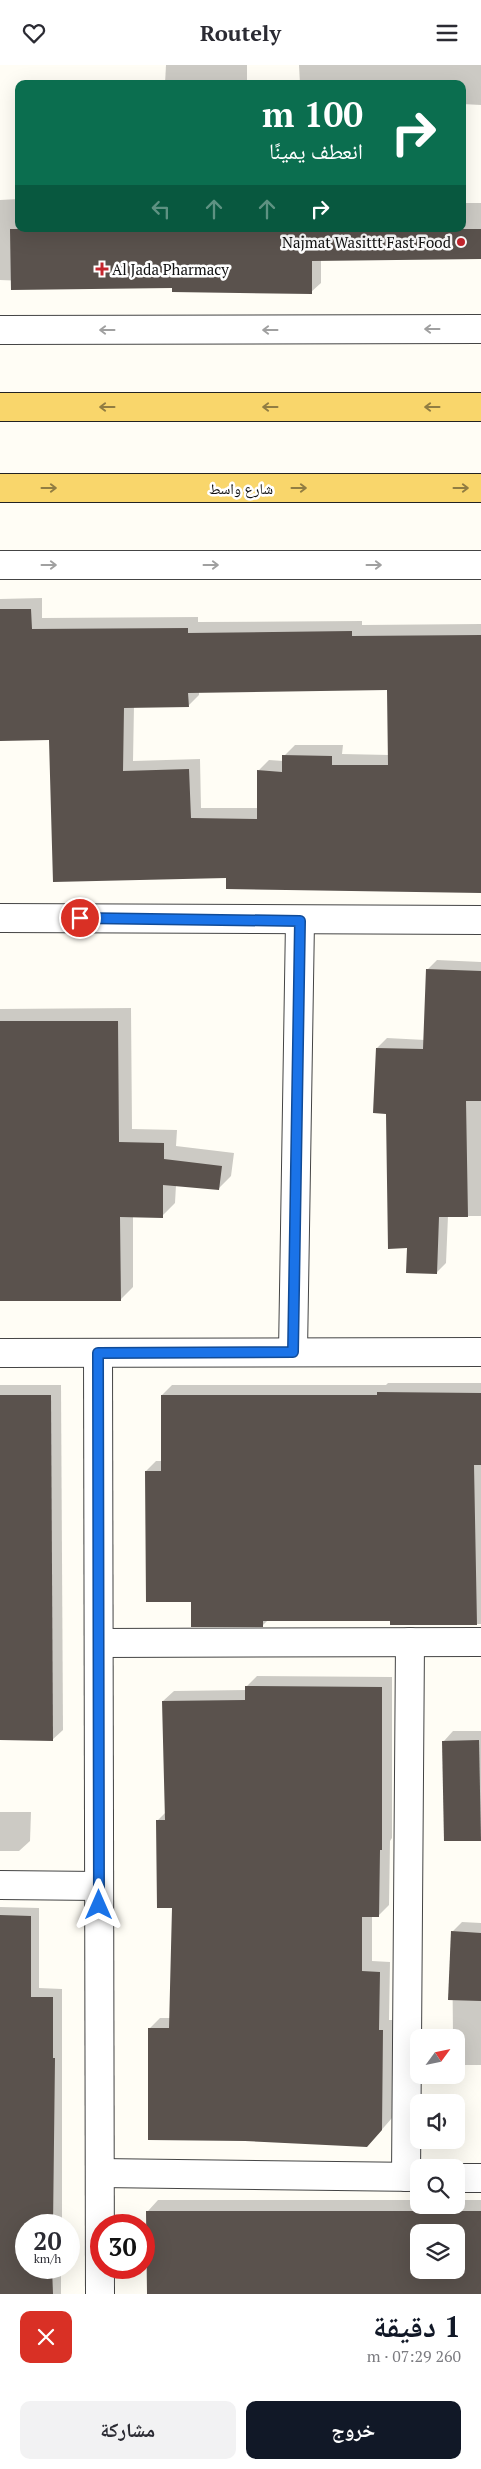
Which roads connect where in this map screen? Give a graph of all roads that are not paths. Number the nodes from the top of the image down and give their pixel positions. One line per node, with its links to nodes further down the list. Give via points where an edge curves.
1 (481, 329): 2 (street, one-way to 2)
2 (0, 330)
3 (0, 407): 4 (main road, one-way to 3)
4 (481, 407)
5 (0, 488): 6 (main road, شارع واسط, one-way to 6)
6 (481, 488)
7 (0, 565): 8 (street, one-way to 8)
8 (481, 565)
9 (0, 918): 11 (street)
10 (481, 920): 11 (street)
11 (300, 921): 12 (street)
12 (293, 1352): 13 (street); 15 (street)
13 (481, 1352)
14 (0, 1353): 15 (street)
15 (98, 1353): 18 (street)
16 (410, 1642): 17 (street); 18 (street); 21 (street)
17 (481, 1642)
18 (99, 1643): 20 (street)
19 (0, 1885): 20 (street)
20 (99, 1886): 22 (street)
21 (412, 2159)
22 (100, 2173): 23 (street); 26 (street)
23 (410, 2177)
24 (465, 2178): 25 (street)
25 (481, 2178)
26 (100, 2294)

